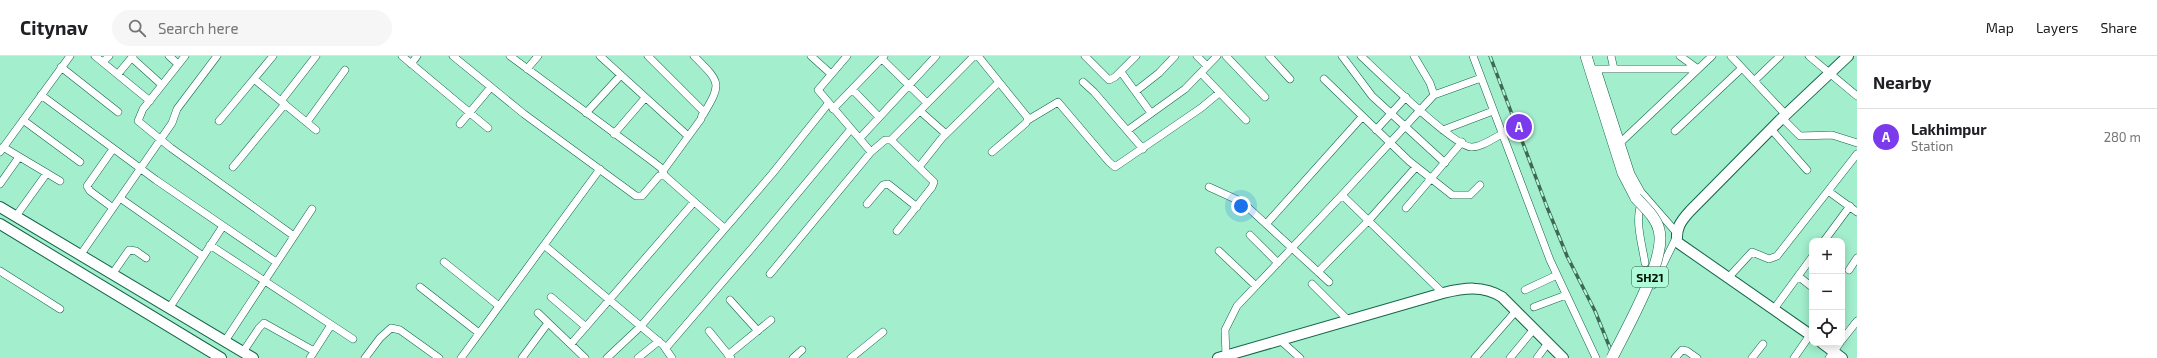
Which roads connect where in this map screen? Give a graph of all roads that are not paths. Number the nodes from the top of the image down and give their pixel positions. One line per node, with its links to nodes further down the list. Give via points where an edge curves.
1 (70, 56): 48 (street)
2 (95, 56): 44 (street)
3 (109, 56): 44 (street)
4 (169, 56): 45 (street)
5 (185, 56): 45 (street)
6 (218, 56): 117 (street, via 174,113 174,121)
7 (273, 56): 62 (street)
8 (305, 56): 43 (street)
9 (402, 56): 46 (street)
10 (417, 56): 46 (street)
11 (454, 56): 69 (street)
12 (510, 56): 51 (street)
13 (538, 56): 51 (street)
14 (600, 56): 60 (street)
15 (648, 56): 92 (street, via 700,106)
16 (694, 56): 92 (street, via 712,75 717,86 716,93)
17 (811, 56): 59 (street)
18 (847, 56): 59 (street)
19 (936, 56): 70 (street)
20 (974, 56): 82 (street)
21 (978, 56): 66 (street)
22 (1085, 56): 55 (street, via 1110,80)
23 (1136, 56): 55 (street)
24 (1175, 56): 72 (street)
25 (1197, 56): 47 (street)
26 (1217, 56): 47 (street)
27 (1226, 56): 77 (street)
28 (1269, 56): 63 (street)
29 (1361, 56): 78 (street)
30 (1414, 56): 75 (street)
31 (1473, 56): 61 (street)
32 (1586, 56): 49 (main road, SH21)
33 (1611, 56): 52 (street)
34 (1680, 56): 53 (street)
35 (1712, 56): 53 (street)
36 (1731, 56): 50 (street)
37 (1780, 56): 65 (street)
38 (1809, 56): 57 (street)
39 (1848, 56): 57 (street)
40 (132, 57): 58 (street); 68 (street)
41 (883, 57): 70 (street); 71 (street)
42 (1346, 58): 89 (street, via 1372,96)
43 (314, 59): 81 (street)
44 (103, 62): 58 (street)
45 (178, 64): 68 (street)
46 (411, 64): 88 (street)
47 (1207, 66): 56 (street)
48 (61, 67): 74 (street); 87 (street)
49 (1594, 68): 52 (street); 119 (street); 146 (main road, SH21, via 1623,173)
50 (1742, 68): 65 (street); 110 (street)
51 (527, 69): 90 (street)
52 (1614, 69): 53 (street)
53 (1698, 69): 119 (street)
54 (345, 70): 100 (street)
55 (1121, 72): 72 (street)
56 (1201, 73): 73 (street); 91 (street, via 1185,89)
57 (1830, 73): 76 (street); 94 (street)
58 (118, 74): 80 (street)
59 (831, 74): 83 (street, via 818,90)
60 (621, 75): 79 (street); 90 (street)
61 (1481, 78): 75 (street); 86 (street)
62 (254, 79): 81 (street); 99 (street)
63 (1290, 79)
64 (1324, 79): 93 (street)
65 (1754, 80): 94 (street)
66 (1000, 82): 97 (street); 112 (street)
67 (1083, 82): 107 (street)
68 (162, 85): 80 (street)
69 (491, 86): 88 (street); 135 (street, via 524,114)
70 (909, 86): 82 (street); 95 (street)
71 (853, 90): 83 (street); 95 (street)
72 (1136, 91): 91 (street)
73 (1219, 93): 98 (street); 123 (street)
74 (41, 95): 96 (street); 122 (street)
75 (1434, 95): 84 (street)
76 (1857, 96)
77 (1265, 97)
78 (1406, 97): 84 (street); 89 (street)
79 (645, 98): 111 (street); 114 (street)
80 (150, 101): 117 (street, via 138,121)
81 (283, 102): 100 (street); 131 (street)
82 (927, 103): 85 (street)
83 (831, 107): 104 (street); 162 (street)
84 (1420, 110): 102 (street); 109 (street)
85 (920, 111): 112 (street); 116 (street)
86 (1494, 111): 109 (street); 113 (street)
87 (118, 112)
88 (470, 112): 101 (street); 103 (street)
89 (1392, 112): 102 (street); 108 (street)
90 (586, 113): 111 (street)
91 (1151, 113): 107 (street)
92 (703, 115): 114 (street)
93 (1362, 117): 108 (street); 159 (street)
94 (1784, 117): 105 (street); 121 (street, via 1800,136 1832,135)
95 (879, 118): 115 (street)
96 (23, 120): 124 (street); 129 (street)
97 (1028, 120): 123 (street, via 1058,102 1112,166 1119,166); 126 (street)
98 (1246, 120)
99 (219, 121)
100 (307, 122): 106 (street)
101 (460, 124)
102 (1406, 126): 120 (street); 130 (street)
103 (488, 128)
104 (851, 129): 115 (street); 231 (street)
105 (1771, 129): 136 (street); 165 (street, via 1680,222)
106 (316, 130)
107 (1128, 130): 123 (street)
108 (1376, 130): 120 (street)
109 (1443, 130): 118 (street)
110 (1675, 131)
111 (614, 134): 138 (street)
112 (946, 134): 132 (street)
113 (1502, 134): 118 (street, via 1471,147); 186 (street)
114 (688, 136): 138 (street)
115 (860, 138): 125 (street)
116 (891, 140): 125 (street, via 885,140); 132 (street)
117 (160, 141): 134 (street); 166 (street)
118 (1462, 142): 130 (street)
119 (1621, 142): 146 (street)
120 (1390, 143): 133 (street); 145 (street)
121 (1857, 143)
122 (113, 149): 134 (street); 152 (street, via 88,186 90,191)
123 (1143, 149)
124 (2, 150): 128 (street)
125 (871, 152): 185 (street)
126 (992, 152)
127 (1857, 154): 144 (street)
128 (19, 157): 137 (street); 141 (street)
129 (80, 162)
130 (1445, 163): 139 (street)
131 (233, 167)
132 (919, 167): 151 (street, via 933,180 934,185)
133 (1416, 167): 139 (street); 158 (street)
134 (140, 168): 147 (street); 161 (street)
135 (600, 169): 138 (street, via 639,197); 168 (street)
136 (1807, 170)
137 (47, 173): 140 (street); 157 (street)
138 (664, 174): 148 (street)
139 (1432, 179): 142 (street, via 1455,196 1470,195); 153 (street)
140 (60, 182)
141 (0, 184)
142 (1480, 186)
143 (1209, 187): 159 (street, via 1242,202)
144 (1828, 191): 150 (street); 188 (street, via 1776,256 1769,259 1752,252)
145 (1342, 195): 158 (street); 170 (street)
146 (1640, 196): 165 (street); 180 (street, via 1638,213); 257 (main road, SH21, bridge, via 1659,229 1661,245 1652,274)
147 (120, 198): 152 (street); 173 (street)
148 (694, 202): 162 (street); 200 (street)
149 (867, 204): 151 (street, via 883,185 888,184)
150 (1850, 206): 156 (street); 167 (street)
151 (916, 207): 163 (street)
152 (113, 208): 172 (street)
153 (1406, 208)
154 (312, 209): 166 (street)
155 (1, 210): 157 (street)
156 (1857, 212)
157 (16, 216): 172 (street)
158 (1369, 220): 183 (street); 197 (street)
159 (1267, 223): 170 (street)
160 (0, 224): 238 (street)
161 (223, 226): 169 (street); 177 (street)
162 (724, 228): 214 (street)
163 (897, 231)
164 (1250, 235): 179 (street)
165 (1676, 235): 188 (street, via 1677,242); 192 (street)
166 (294, 236): 177 (street)
167 (1826, 238)
168 (544, 244): 200 (street); 202 (street)
169 (210, 245): 173 (street); 189 (street)
170 (1293, 247): 179 (street); 183 (street)
171 (1220, 251): 194 (street)
172 (81, 254): 184 (street)
173 (203, 256): 203 (street)
174 (146, 258): 184 (street, via 136,251 129,250)
175 (1857, 258): 181 (street)
176 (1809, 261): 187 (street)
177 (276, 262): 189 (street)
178 (444, 262): 202 (street)
179 (1278, 263): 194 (street)
180 (1645, 263)
181 (1849, 270)
182 (0, 271): 205 (street)
183 (1318, 272): 190 (street)
184 (113, 273): 203 (street)
185 (770, 274)
186 (1557, 275): 196 (street); 198 (street)
187 (1798, 276): 193 (street); 206 (street)
188 (1728, 278): 206 (street)
189 (264, 281): 213 (street); 224 (street)
190 (1329, 282)
191 (1312, 284): 210 (street)
192 (1653, 285)
193 (1809, 285)
194 (1256, 286): 237 (street, via 1237,306 1227,322)
195 (420, 287): 220 (street)
196 (1525, 290)
197 (1443, 293): 207 (street, via 1471,288 1492,291); 210 (street)
198 (1566, 295): 204 (street); 256 (street)
199 (551, 298): 215 (street)
200 (610, 299): 214 (street); 215 (street)
201 (730, 300): 218 (street)
202 (499, 306): 220 (street)
203 (170, 307): 224 (street)
204 (1534, 307)
205 (60, 309)
206 (1774, 309): 221 (street)
207 (1516, 311): 216 (street); 252 (street)
208 (538, 313): 212 (street)
209 (771, 320): 218 (street)
210 (1348, 320): 226 (street)
211 (1857, 321): 222 (street)
212 (548, 323): 229 (street); 244 (street)
213 (331, 325): 225 (street); 233 (street)
214 (641, 326): 227 (street); 246 (street)
215 (586, 327): 229 (street)
216 (1534, 329): 228 (street); 253 (street)
217 (708, 331): 236 (street)
218 (758, 331): 236 (street)
219 (883, 332): 250 (street)
220 (479, 333): 243 (street)
221 (1809, 334)
222 (1845, 336)
223 (1809, 338): 261 (street)
224 (225, 340): 235 (street)
225 (353, 340)
226 (1280, 340): 237 (street); 251 (street)
227 (658, 341): 231 (street); 247 (street)
228 (1548, 343): 254 (street); 255 (street)
229 (571, 344): 245 (street)
230 (1763, 344): 260 (street)
231 (666, 348): 248 (street)
232 (802, 350): 249 (street)
233 (314, 351): 235 (street, via 264,323); 240 (street)
234 (1834, 351): 262 (street)
235 (243, 352): 239 (street)
236 (730, 357)
237 (1222, 357)
238 (221, 358)
239 (253, 358)
240 (310, 358)
241 (365, 358): 242 (street, via 391,328 400,330)
242 (439, 358)
243 (461, 358)
244 (522, 358)
245 (585, 358)
246 (607, 358)
247 (638, 358)
248 (672, 358)
249 (793, 358)
250 (851, 358)
251 (1300, 358)
252 (1475, 358)
253 (1510, 358)
254 (1537, 358)
255 (1563, 358)
256 (1596, 358)
257 (1612, 358)
258 (1675, 358): 259 (street, via 1685,350)
259 (1697, 358)
260 (1752, 358)
261 (1794, 358)
262 (1842, 358)

